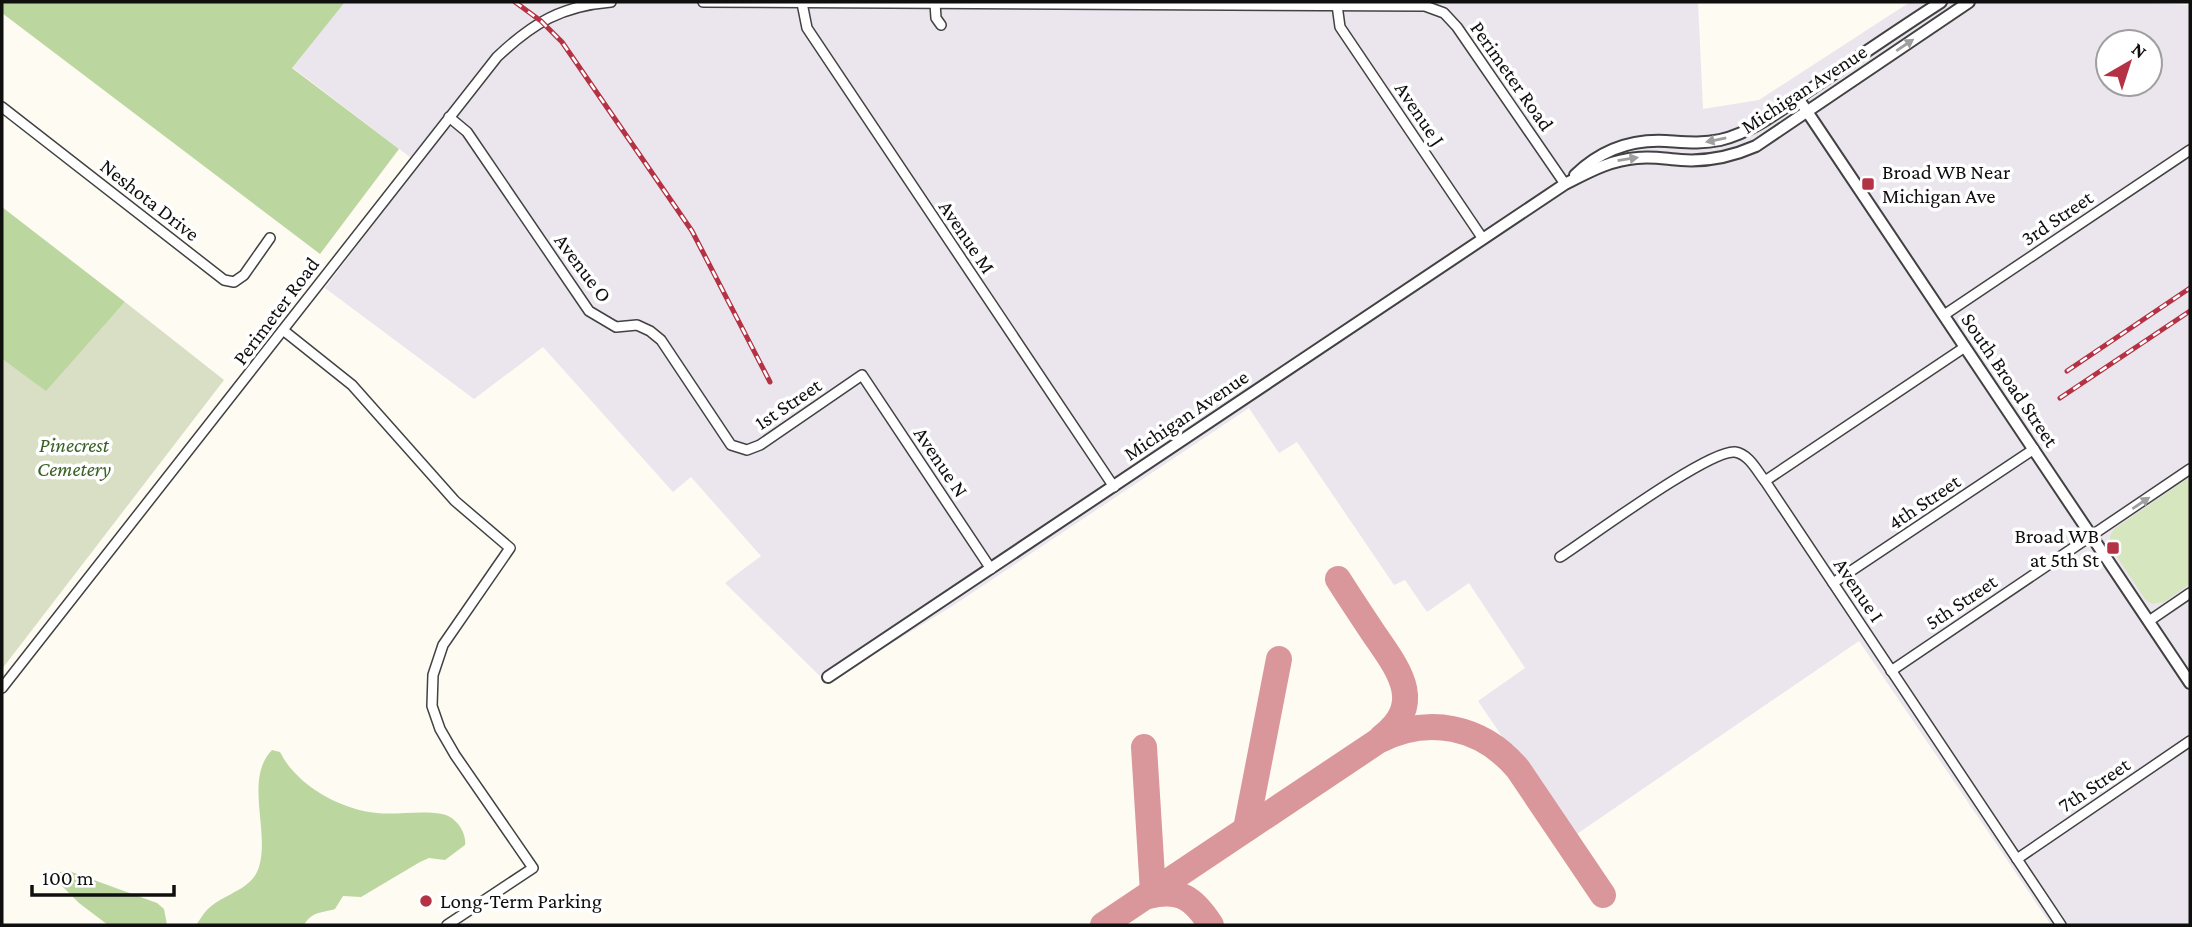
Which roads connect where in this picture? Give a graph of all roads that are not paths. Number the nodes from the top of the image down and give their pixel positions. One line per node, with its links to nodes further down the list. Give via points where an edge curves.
1 (611, 2): 12 (street, Perimeter Road, via 561,11 526,31 496,57)
2 (703, 2): 5 (street, Perimeter Road)
3 (1941, 2): 9 (street, Michigan Avenue)
4 (1969, 2): 11 (street, Michigan Avenue, one-way to 4)
5 (802, 3): 6 (street, Perimeter Road); 25 (street, Avenue M, via 807,28)
6 (935, 4): 7 (street, Perimeter Road); 8 (street)
7 (1337, 5): 14 (street, Perimeter Road, via 1412,5 1444,13); 16 (street, Avenue J, via 1340,27)
8 (941, 25)
9 (1798, 98): 11 (street, South Broad Street); 14 (street, Michigan Avenue, one-way to 14, via 1754,126 1719,140 1639,141 1617,146 1586,164)
10 (2, 107): 15 (street, Neshota Drive, via 224,280 234,282 244,275)
11 (1808, 111): 14 (street, Michigan Avenue, one-way to 11, via 1605,164 1639,157 1723,158 1756,146); 17 (street, South Broad Street)
12 (449, 117): 18 (street, Perimeter Road); 21 (street, Avenue O, via 467,132 589,311 617,327 637,325 661,340)
13 (2190, 150): 17 (street, 3rd Street)
14 (1565, 184): 16 (street, Michigan Avenue)
15 (270, 238)
16 (1483, 239): 25 (street, Michigan Avenue)
17 (1944, 315): 19 (street, South Broad Street)
18 (283, 330): 35 (street, Perimeter Road); 38 (street, via 352,385 455,501 510,548 443,645 433,676 432,706 455,755 533,868)
19 (1965, 346): 22 (street, South Broad Street); 24 (street)
20 (862, 375): 21 (street, 1st Street, via 760,445 747,450); 28 (street, Avenue N)
21 (731, 445)
22 (2034, 449): 26 (street, South Broad Street); 29 (street, 4th Street)
23 (2190, 469): 26 (street, 5th Street, one-way to 23)
24 (1765, 481): 27 (street, Avenue I, via 1746,457 1725,453 1699,465); 29 (street, Avenue I)
25 (1114, 487): 28 (street, Michigan Avenue)
26 (2092, 536): 31 (street, South Broad Street); 32 (street, 5th Street)
27 (1560, 557)
28 (991, 569): 33 (street, Michigan Avenue)
29 (1833, 583): 32 (street, Avenue I)
30 (2190, 593): 31 (street)
31 (2149, 621): 34 (street, South Broad Street)
32 (1891, 671): 37 (street, Avenue I)
33 (828, 677)
34 (2190, 683)
35 (2, 688)
36 (2190, 741): 37 (street, 7th Street)
37 (2017, 859): 39 (street, Avenue I)
38 (447, 925)
39 (2062, 925)

